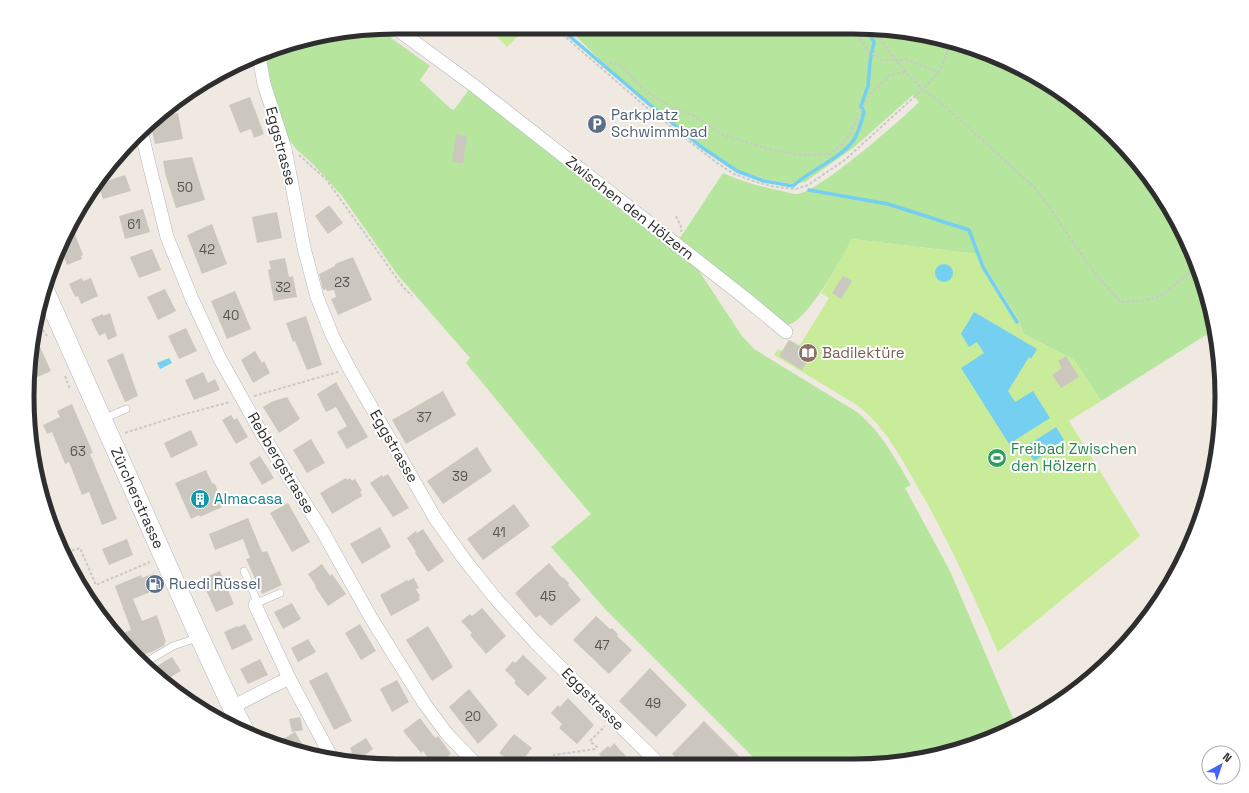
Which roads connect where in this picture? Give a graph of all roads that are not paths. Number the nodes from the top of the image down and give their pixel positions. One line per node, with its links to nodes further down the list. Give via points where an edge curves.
1 (404, 34): 5 (street, Zwischen den Hölzern)
2 (260, 61): 18 (street, Eggstrasse, via 264,84 285,149 304,248 317,297 349,368 435,518 464,559 536,643)
3 (143, 138): 17 (street, Rebbergstrasse, via 167,237 192,299 239,400 323,532 370,618 420,697 447,734)
4 (48, 297): 7 (main road, Zürcherstrasse)
5 (786, 332)
6 (126, 409): 7 (lane)
7 (103, 419): 11 (main road, Zürcherstrasse)
8 (244, 570): 10 (lane)
9 (280, 594): 10 (lane)
10 (256, 604): 13 (street)
11 (200, 637): 12 (lane, via 173,646); 14 (main road, Zürcherstrasse)
12 (148, 661)
13 (289, 678): 14 (street); 16 (street)
14 (232, 707): 15 (main road, Zürcherstrasse)
15 (241, 724)
16 (329, 753)
17 (471, 759)
18 (654, 759)

